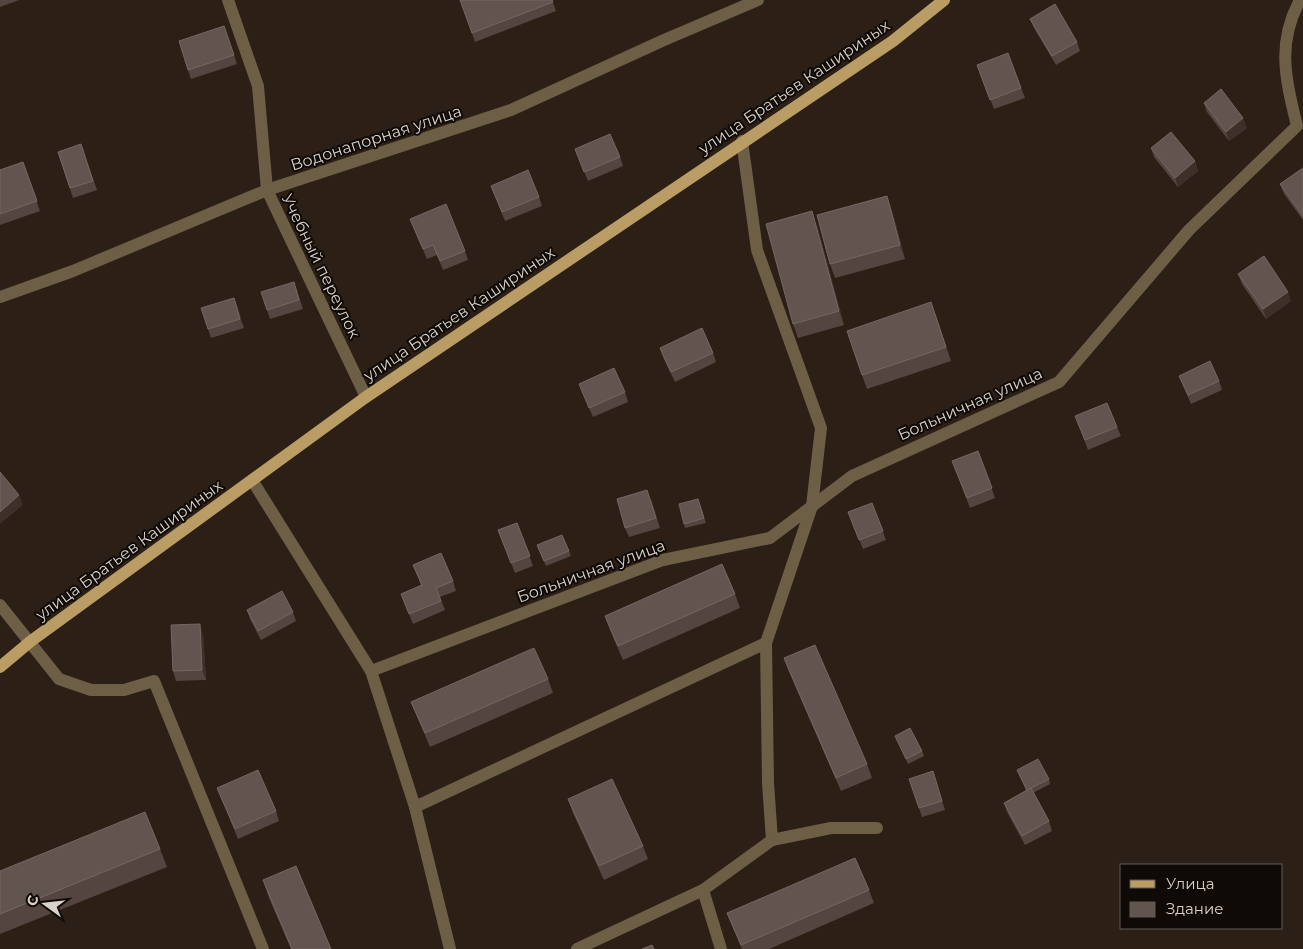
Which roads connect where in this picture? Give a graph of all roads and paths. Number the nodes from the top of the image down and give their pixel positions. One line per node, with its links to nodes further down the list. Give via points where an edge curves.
1 (228, 0): 6 (street, Учебный переулок, via 258,86)
2 (758, 0): 6 (street, Водонапорная улица, via 511,110)
3 (944, 0): 5 (main road, улица Братьев Кашириных, via 893,41)
4 (1300, 0): 10 (street, Больничная улица, via 1284,42 1286,80 1297,126 1189,230 1058,382 852,476)
5 (742, 141): 8 (main road, улица Братьев Кашириных); 10 (street, via 757,250 821,428)
6 (267, 190): 7 (street, Водонапорная улица, via 73,271); 8 (street, Учебный переулок)
7 (0, 297)
8 (366, 397): 9 (main road, улица Братьев Кашириных)
9 (252, 480): 12 (main road, улица Братьев Кашириных); 15 (street)
10 (812, 506): 13 (street); 15 (street, Больничная улица, via 770,538 663,560)
11 (0, 605): 12 (street)
12 (31, 641): 14 (main road, улица Братьев Кашириных); 20 (street, via 58,679 75,685 91,690 124,690 154,681)
13 (766, 643): 16 (street); 18 (street)
14 (0, 667)
15 (371, 671): 16 (street)
16 (415, 807): 21 (street)
17 (877, 828): 18 (street, via 831,828)
18 (772, 840): 19 (street)
19 (703, 890): 22 (street); 23 (street)
20 (263, 949)
21 (450, 949)
22 (577, 949)
23 (721, 949)

